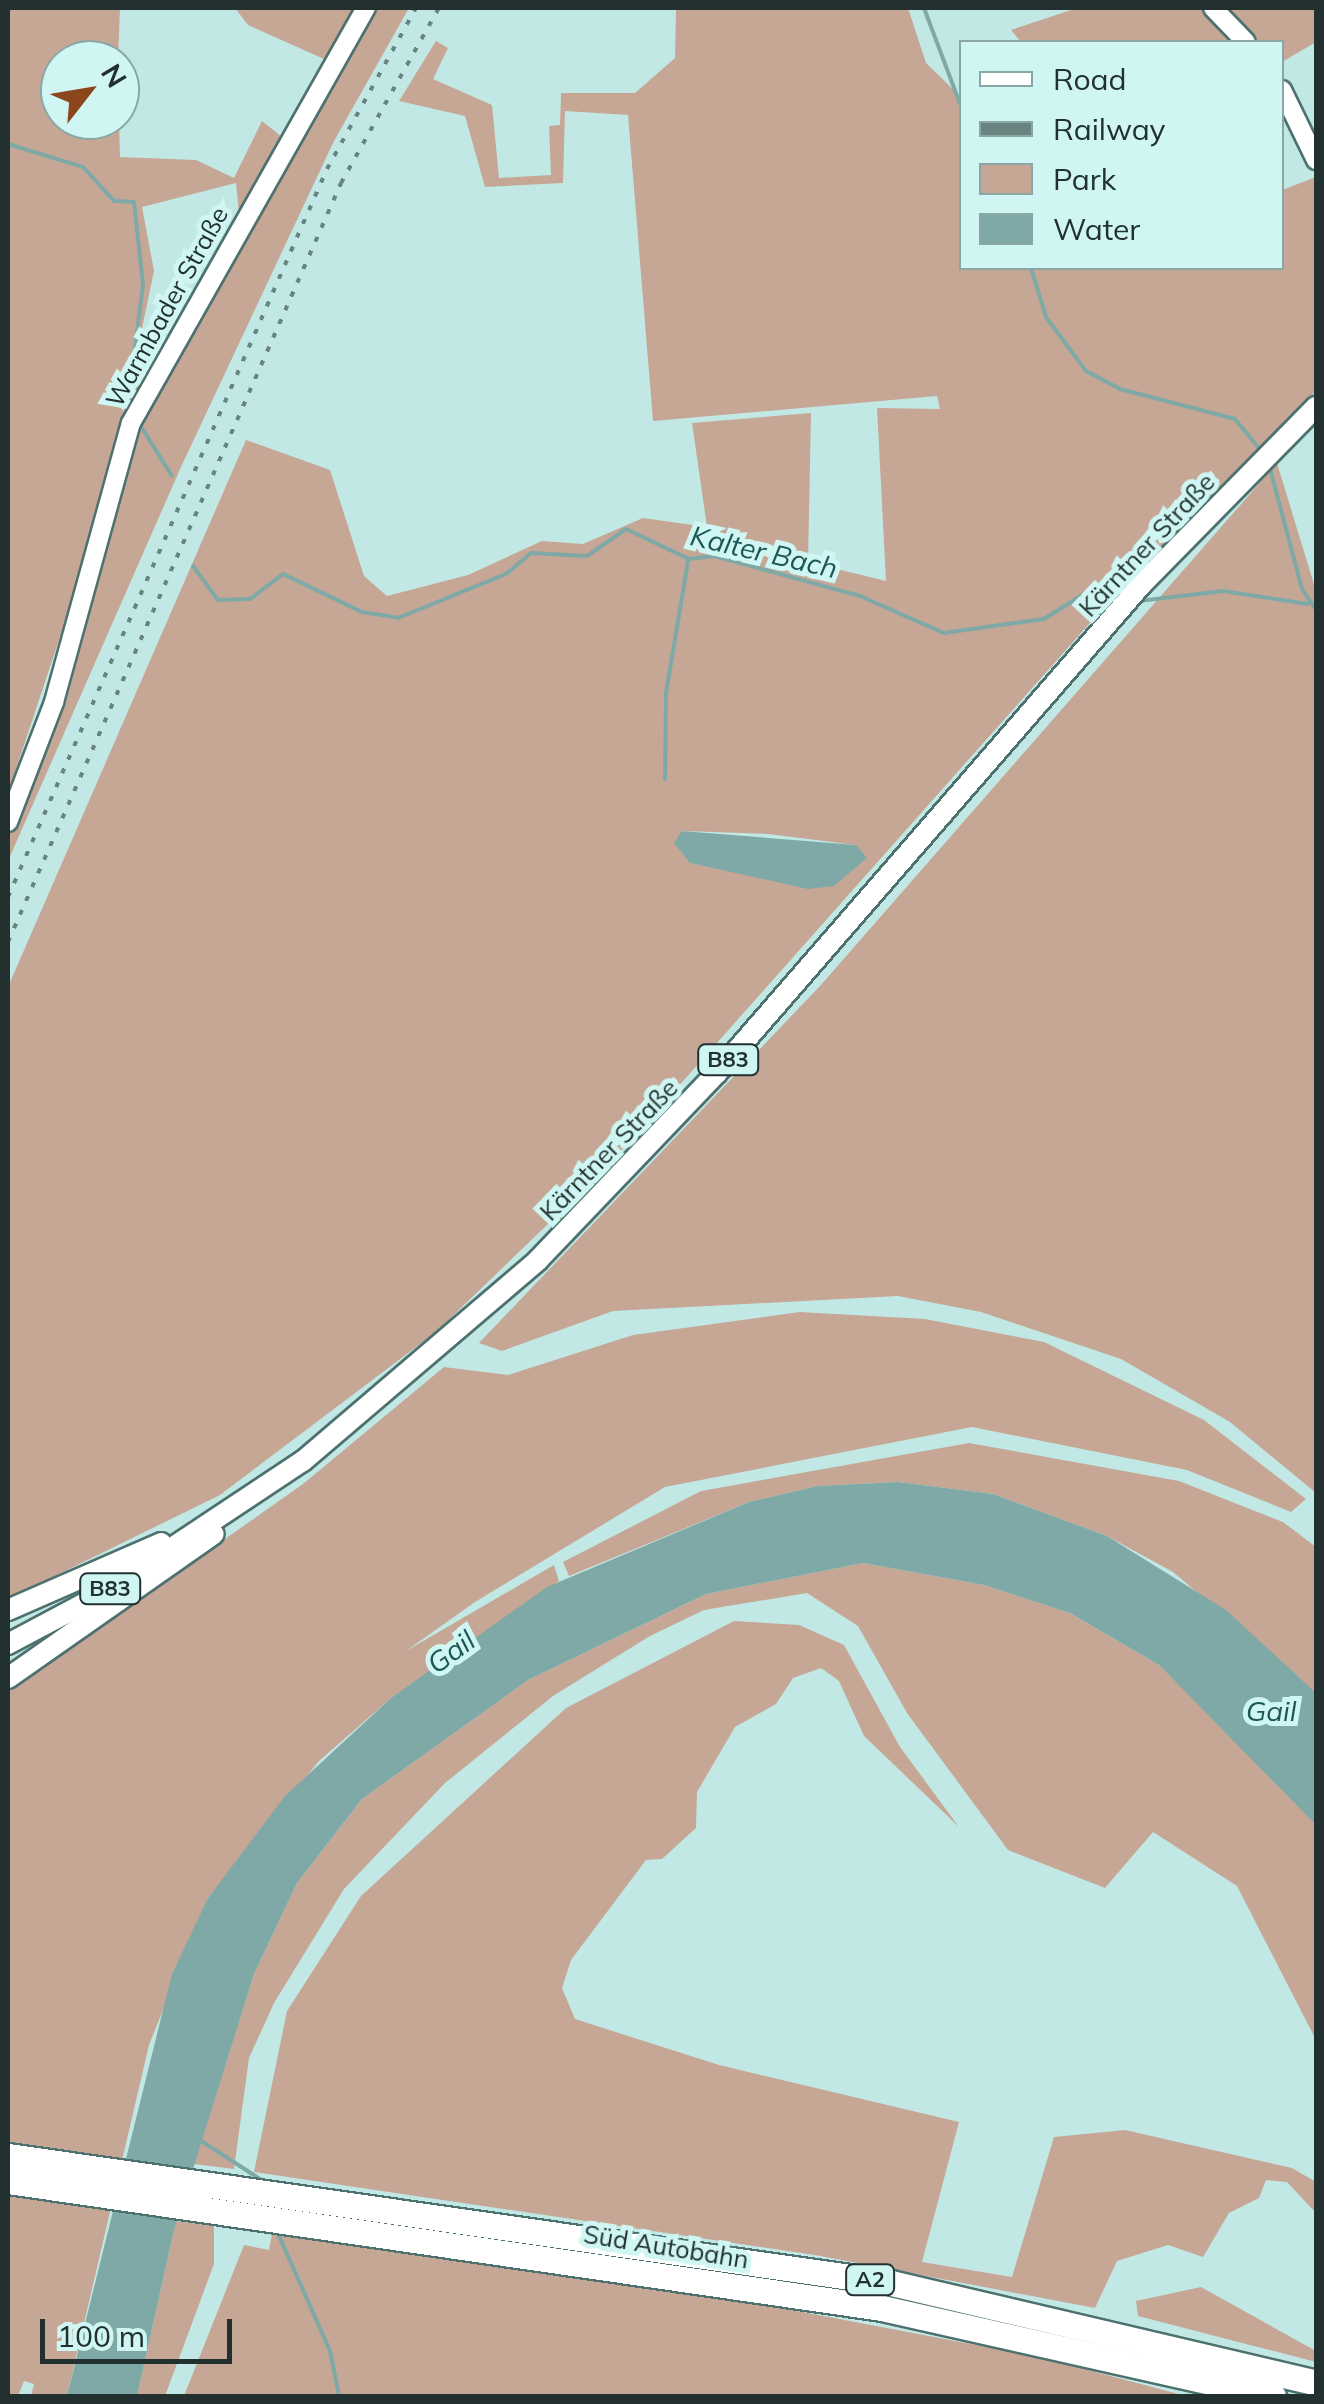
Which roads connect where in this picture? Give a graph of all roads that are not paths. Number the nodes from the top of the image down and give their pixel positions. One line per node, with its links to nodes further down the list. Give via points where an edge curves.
1 (366, 8): 7 (street, Warmbader Straße, via 131,423 54,702)
2 (1213, 8): 3 (street)
3 (1244, 40)
4 (1284, 94): 5 (street)
5 (1316, 160)
6 (1316, 407): 8 (main road, Kärntner Straße / B83, via 1141,585 611,1186 370,1409)
7 (8, 822)
8 (232, 1513): 9 (main road, Kärntner Straße / B83); 12 (main road, via 205,1545)
9 (209, 1527): 10 (main road); 11 (main road, Kärntner Straße / B83)
10 (8, 1610)
11 (8, 1644)
12 (8, 1678)
13 (8, 2156): 16 (highway, Süd Autobahn / A2, via 417,2210)
14 (8, 2181): 18 (highway, Süd Autobahn / A2, via 882,2308)
15 (1114, 2310): 16 (highway)
16 (1089, 2323): 17 (highway, Süd Autobahn / A2)
17 (1316, 2382)
18 (1273, 2396)

